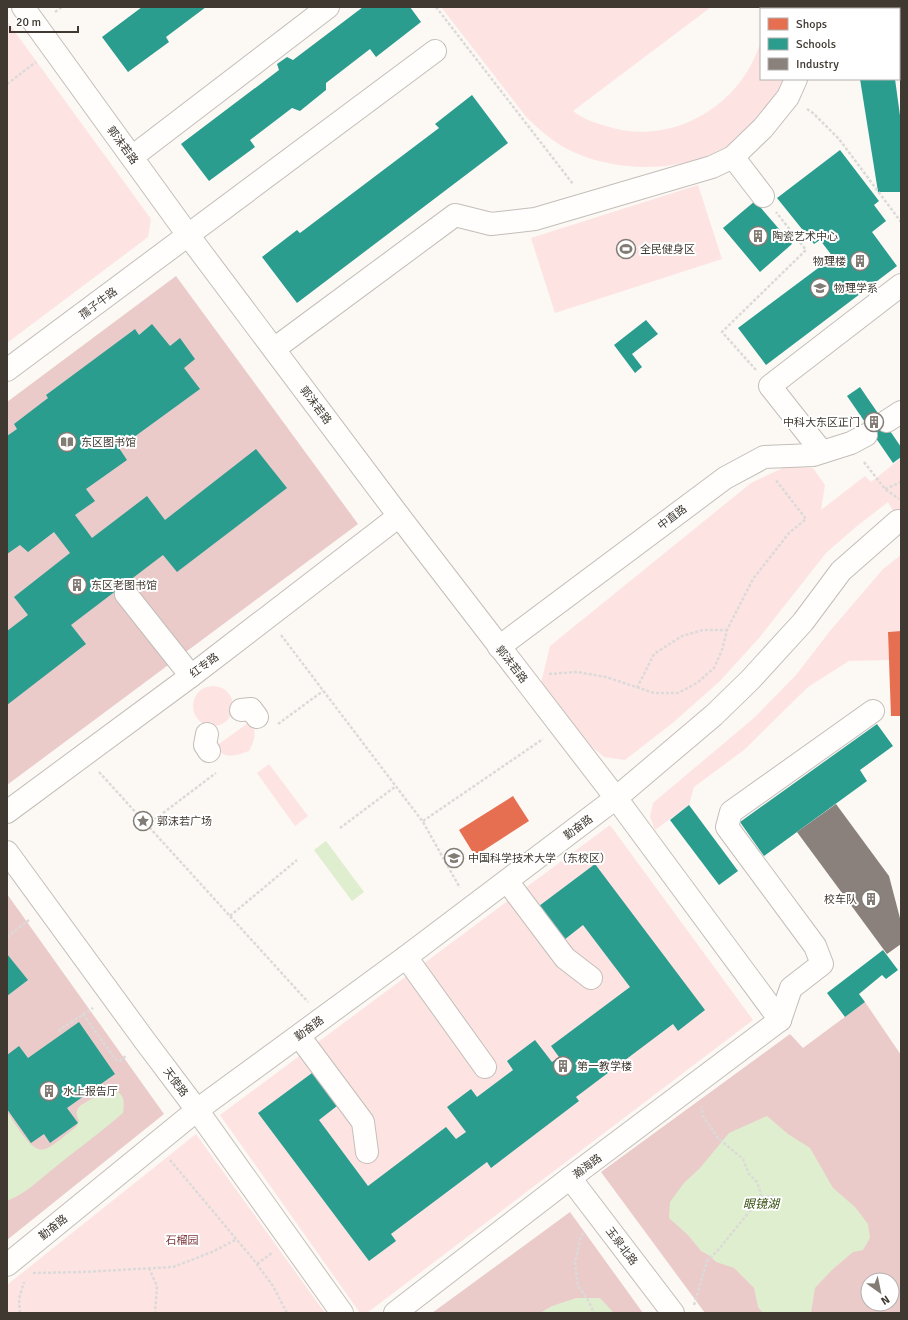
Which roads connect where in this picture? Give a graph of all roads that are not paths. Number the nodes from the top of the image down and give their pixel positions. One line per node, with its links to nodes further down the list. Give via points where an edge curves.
1 (24, 7): 6 (street, 郭沫若路)
2 (328, 7): 6 (street)
3 (435, 51): 8 (street, 孺子牛路)
4 (792, 88): 5 (street, via 763,128)
5 (732, 157): 7 (street); 10 (street, via 712,167 535,220 491,224 455,215)
6 (132, 158): 8 (street, 郭沫若路)
7 (763, 196)
8 (188, 236): 10 (street, 郭沫若路); 11 (street, 孺子牛路)
9 (901, 285): 13 (street, via 770,386)
10 (274, 349): 15 (street, 郭沫若路)
11 (7, 370)
12 (859, 439): 13 (street, 中直路)
13 (822, 452): 17 (street, 中直路, via 813,455 764,457 725,478)
14 (900, 511): 20 (street, 勤奋路, via 841,572 803,622 750,680 714,715)
15 (399, 516): 17 (street, 郭沫若路); 18 (street, 红专路)
16 (126, 594): 18 (street)
17 (499, 647): 20 (street, 郭沫若路)
18 (191, 676): 21 (street, 红专路)
19 (873, 711): 26 (street, via 731,812 726,827 815,946 822,964 791,988)
20 (616, 798): 23 (street, 勤奋路); 26 (street, 郭沫若路)
21 (7, 812)
22 (7, 852): 29 (street, 天使路)
23 (507, 881): 24 (street, 勤奋路); 25 (street, via 565,958)
24 (406, 957): 27 (street, 勤奋路); 28 (street)
25 (591, 978)
26 (780, 1020): 31 (street, 瀚海路)
27 (299, 1036): 29 (street, 勤奋路); 30 (street, via 363,1122)
28 (485, 1067)
29 (197, 1110): 32 (street, 勤奋路); 34 (street, 天使路)
30 (367, 1152)
31 (570, 1178): 33 (street, 玉泉北路); 35 (street, 瀚海路)
32 (7, 1265)
33 (682, 1311)
34 (342, 1313)
35 (395, 1313)

